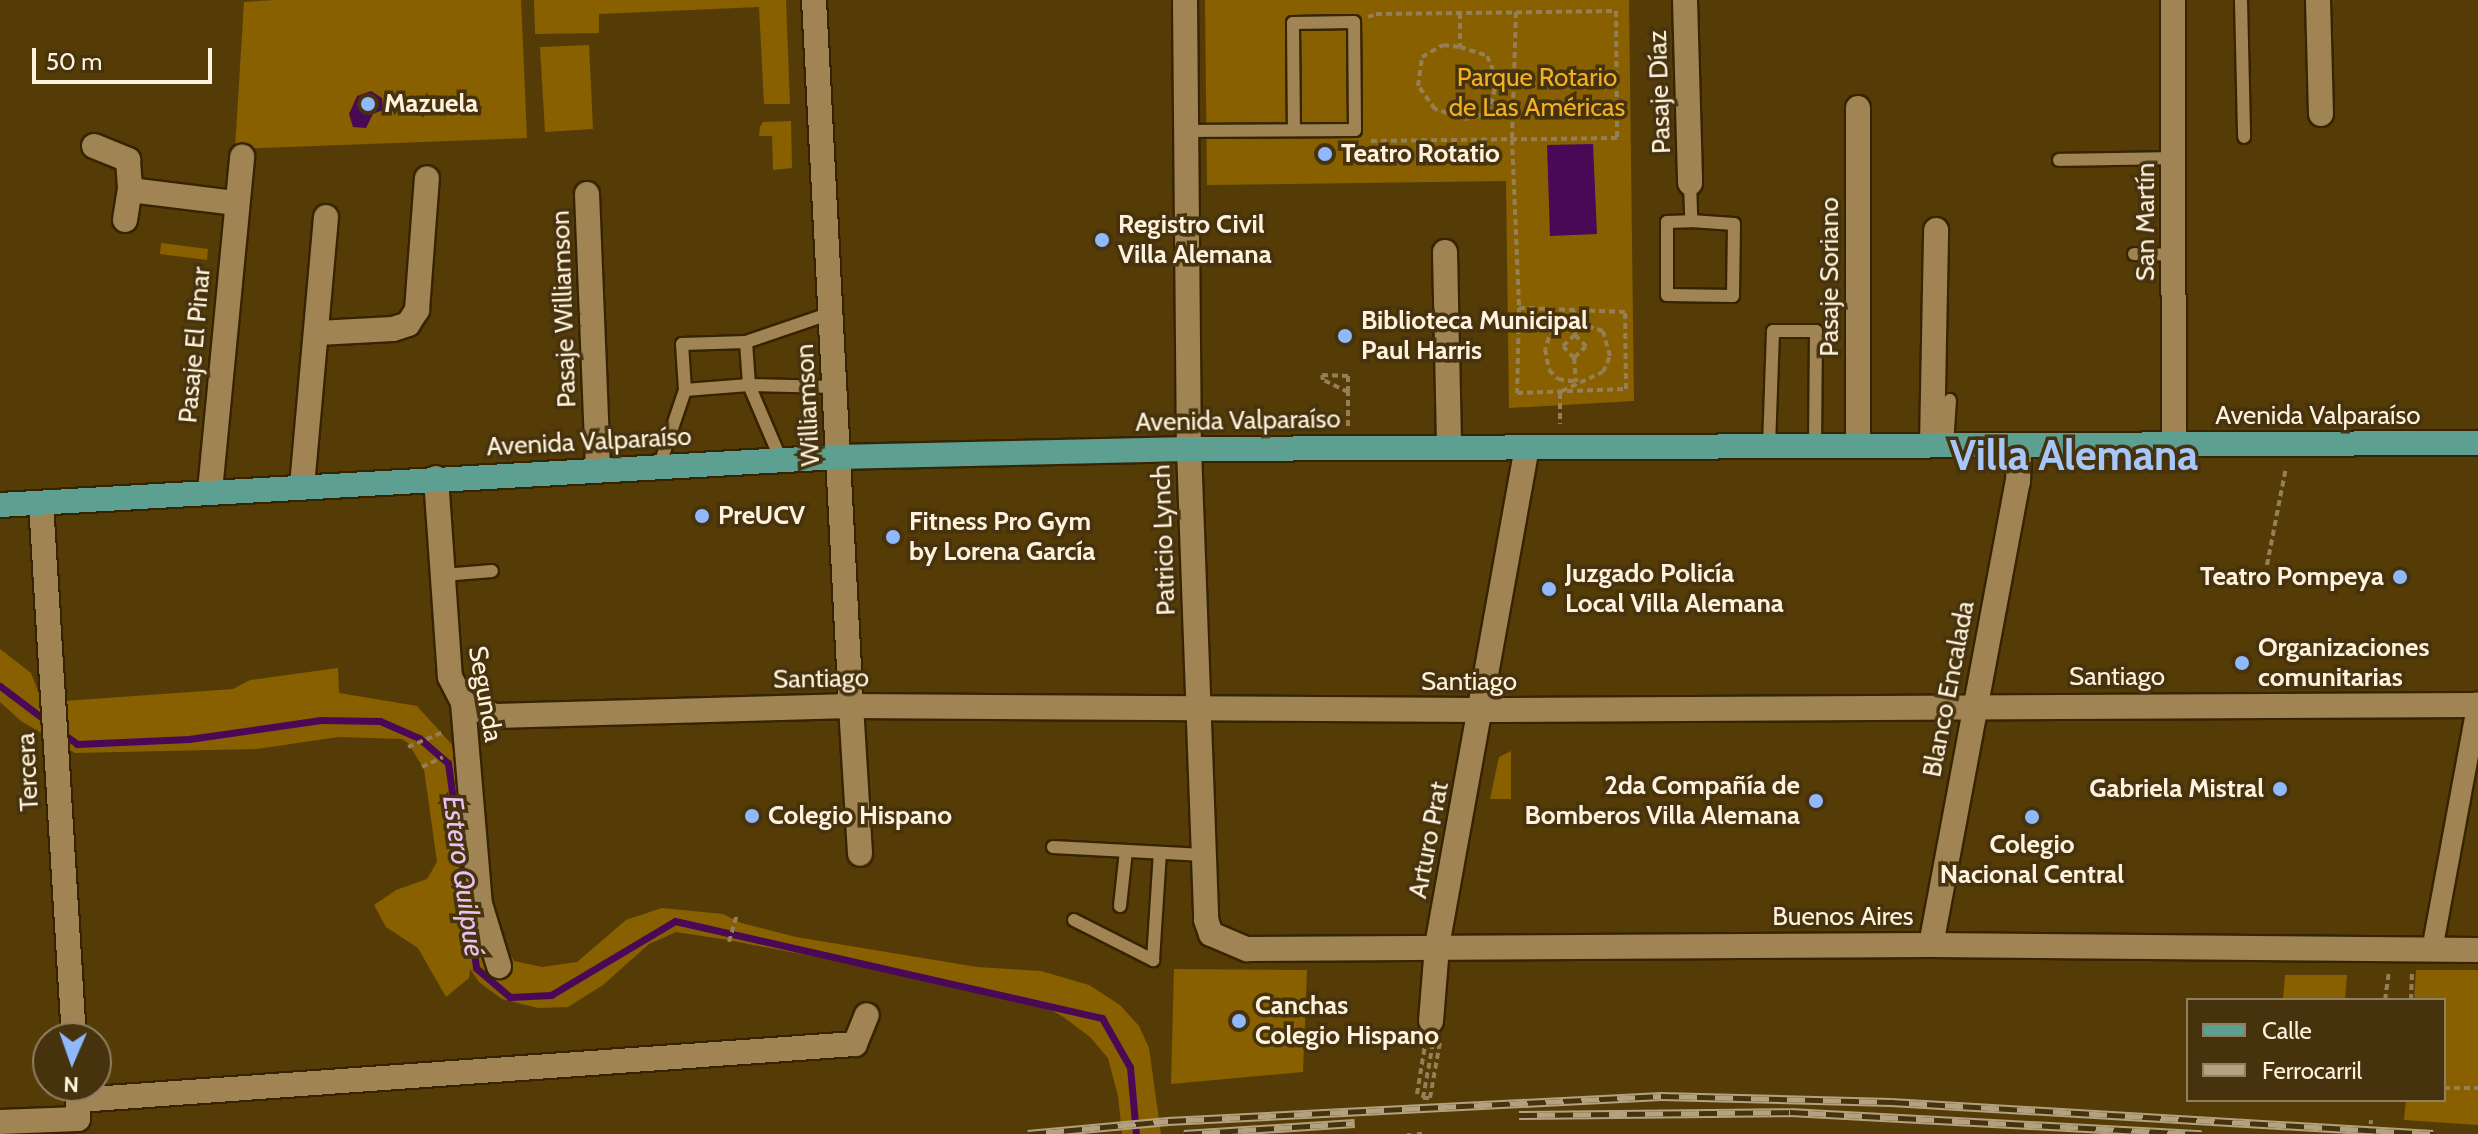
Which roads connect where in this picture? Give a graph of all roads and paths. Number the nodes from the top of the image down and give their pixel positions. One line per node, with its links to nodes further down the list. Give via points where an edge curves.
1 (814, 0): 36 (street, Williamson)
2 (1185, 0): 15 (street, Patricio Lynch)
3 (1685, 0): 23 (street, Pasaje Díaz)
4 (2173, 0): 20 (street, San Martín)
5 (2241, 0): 16 (lane)
6 (2318, 0): 12 (street)
7 (1516, 12): 8 (path); 17 (path); 17 (path, via 1616,11 1617,138)
8 (1460, 13): 9 (path, via 1376,14); 10 (path)
9 (1354, 22): 13 (lane, via 1293,23); 14 (lane)
10 (1460, 47): 10 (path, via 1487,56 1497,79 1491,106 1466,119 1435,109 1418,86 1422,57 1443,45)
11 (1858, 108): 52 (street, Pasaje Soriano)
12 (2321, 114)
13 (1294, 130): 14 (lane); 15 (lane)
14 (1355, 130): 17 (path, via 1370,141)
15 (1186, 131): 61 (street, Patricio Lynch)
16 (2244, 137)
17 (1512, 139): 34 (path)
18 (94, 146): 24 (street, via 128,160)
19 (242, 157): 26 (street, Pasaje El Pinar)
20 (2173, 158): 21 (lane); 33 (street, San Martín)
21 (2059, 160)
22 (427, 178): 38 (street, via 417,310 408,324)
23 (1690, 183): 29 (lane)
24 (130, 190): 26 (street); 28 (street)
25 (587, 194): 65 (street, Pasaje Williamson)
26 (236, 203): 68 (street, Pasaje El Pinar)
27 (326, 217): 38 (street)
28 (125, 220)
29 (1691, 221): 29 (lane, via 1734,224 1733,296 1667,295 1667,222)
30 (1936, 230): 53 (street)
31 (1445, 252): 57 (street)
32 (2134, 254): 33 (lane)
33 (2173, 255): 50 (street, San Martín)
34 (1519, 308): 35 (path); 47 (path, via 1517,393)
35 (1574, 311): 37 (path); 47 (path, via 1625,312 1626,389)
36 (831, 313): 40 (lane); 44 (street, Williamson)
37 (1574, 320): 39 (path); 42 (path, via 1561,318 1545,349 1549,370 1558,379); 42 (path, via 1603,331 1610,356 1603,372)
38 (318, 333): 67 (street)
39 (1575, 335): 41 (path, via 1586,346); 41 (path, via 1563,346)
40 (746, 342): 43 (lane); 45 (lane, via 682,344)
41 (1574, 358): 42 (path)
42 (1576, 382): 47 (path)
43 (749, 385): 44 (lane); 45 (lane); 63 (lane)
44 (834, 387): 62 (street, Williamson)
45 (685, 390): 64 (lane)
46 (1348, 392): 46 (path, via 1323,380 1322,375 1348,376); 60 (path)
47 (1560, 392): 59 (path)
48 (1950, 400): 53 (lane)
49 (2478, 443): 55 (main road, Avenida Valparaíso)
50 (2174, 444): 54 (main road, Avenida Valparaíso); 55 (main road, Avenida Valparaíso)
51 (1815, 445): 52 (main road, Avenida Valparaíso); 56 (main road, Avenida Valparaíso); 56 (lane, via 1816,331 1773,331)
52 (1858, 445): 53 (main road, Avenida Valparaíso)
53 (1939, 445): 54 (main road, Avenida Valparaíso)
54 (2019, 445): 77 (street, Blanco Encalada, via 2018,482)
55 (2290, 445): 71 (path)
56 (1769, 446): 59 (main road, Avenida Valparaíso)
57 (1449, 447): 58 (main road, Avenida Valparaíso); 60 (main road, Avenida Valparaíso)
58 (1527, 447): 59 (main road, Avenida Valparaíso); 78 (street, Arturo Prat)
59 (1558, 447)
60 (1347, 448): 61 (main road, Avenida Valparaíso)
61 (1189, 449): 62 (main road, Avenida Valparaíso); 76 (street, Patricio Lynch)
62 (838, 457): 63 (main road, Avenida Valparaíso); 75 (street, Williamson)
63 (781, 460): 64 (main road, Avenida Valparaíso)
64 (659, 467): 65 (main road, Avenida Valparaíso)
65 (598, 470): 66 (main road, Avenida Valparaíso)
66 (436, 478): 67 (main road, Avenida Valparaíso); 73 (street, Segunda)
67 (302, 486): 68 (main road, Avenida Valparaíso)
68 (210, 491): 69 (main road, Avenida Valparaíso)
69 (41, 503): 70 (main road, Avenida Valparaíso); 99 (street, Tercera)
70 (0, 505)
71 (2267, 565)
72 (492, 571): 73 (lane)
73 (443, 575): 79 (street, Segunda, via 450,677)
74 (2478, 704): 77 (street, Santiago); 93 (street)
75 (851, 706): 76 (street, Santiago); 79 (street, Santiago); 84 (street, Williamson)
76 (1197, 706): 78 (street, Santiago); 85 (street, Patricio Lynch)
77 (1974, 706): 78 (street, Santiago); 91 (street, Blanco Encalada)
78 (1482, 710): 92 (street, Arturo Prat)
79 (463, 713): 80 (path); 95 (street, Segunda, via 480,904)
80 (408, 747)
81 (1053, 847): 82 (lane)
82 (1126, 851): 83 (lane); 86 (lane)
83 (1160, 853): 85 (lane); 88 (lane, via 1153,960)
84 (860, 854)
85 (1204, 855): 89 (street, Patricio Lynch)
86 (1120, 906)
87 (737, 914): 90 (path)
88 (1074, 920)
89 (1211, 934): 92 (street, Buenos Aires, via 1247,949)
90 (729, 942)
91 (1931, 945): 92 (street, Buenos Aires); 93 (street, Buenos Aires)
92 (1437, 946): 100 (street, Arturo Prat)
93 (2432, 950): 94 (street, Buenos Aires)
94 (2478, 950)
95 (499, 966)
96 (2390, 968): 97 (path)
97 (2385, 998)
98 (867, 1015): 104 (street, via 855,1044)
99 (73, 1022)
100 (1431, 1030): 100 (path, via 1423,1098 1430,1098 1444,1022); 103 (path)
101 (2446, 1088): 102 (path)
102 (2478, 1088)
103 (1417, 1094)
104 (112, 1099)
105 (78, 1102): 107 (street)
106 (2371, 1120): 108 (path)
107 (0, 1122)
108 (2370, 1134)

